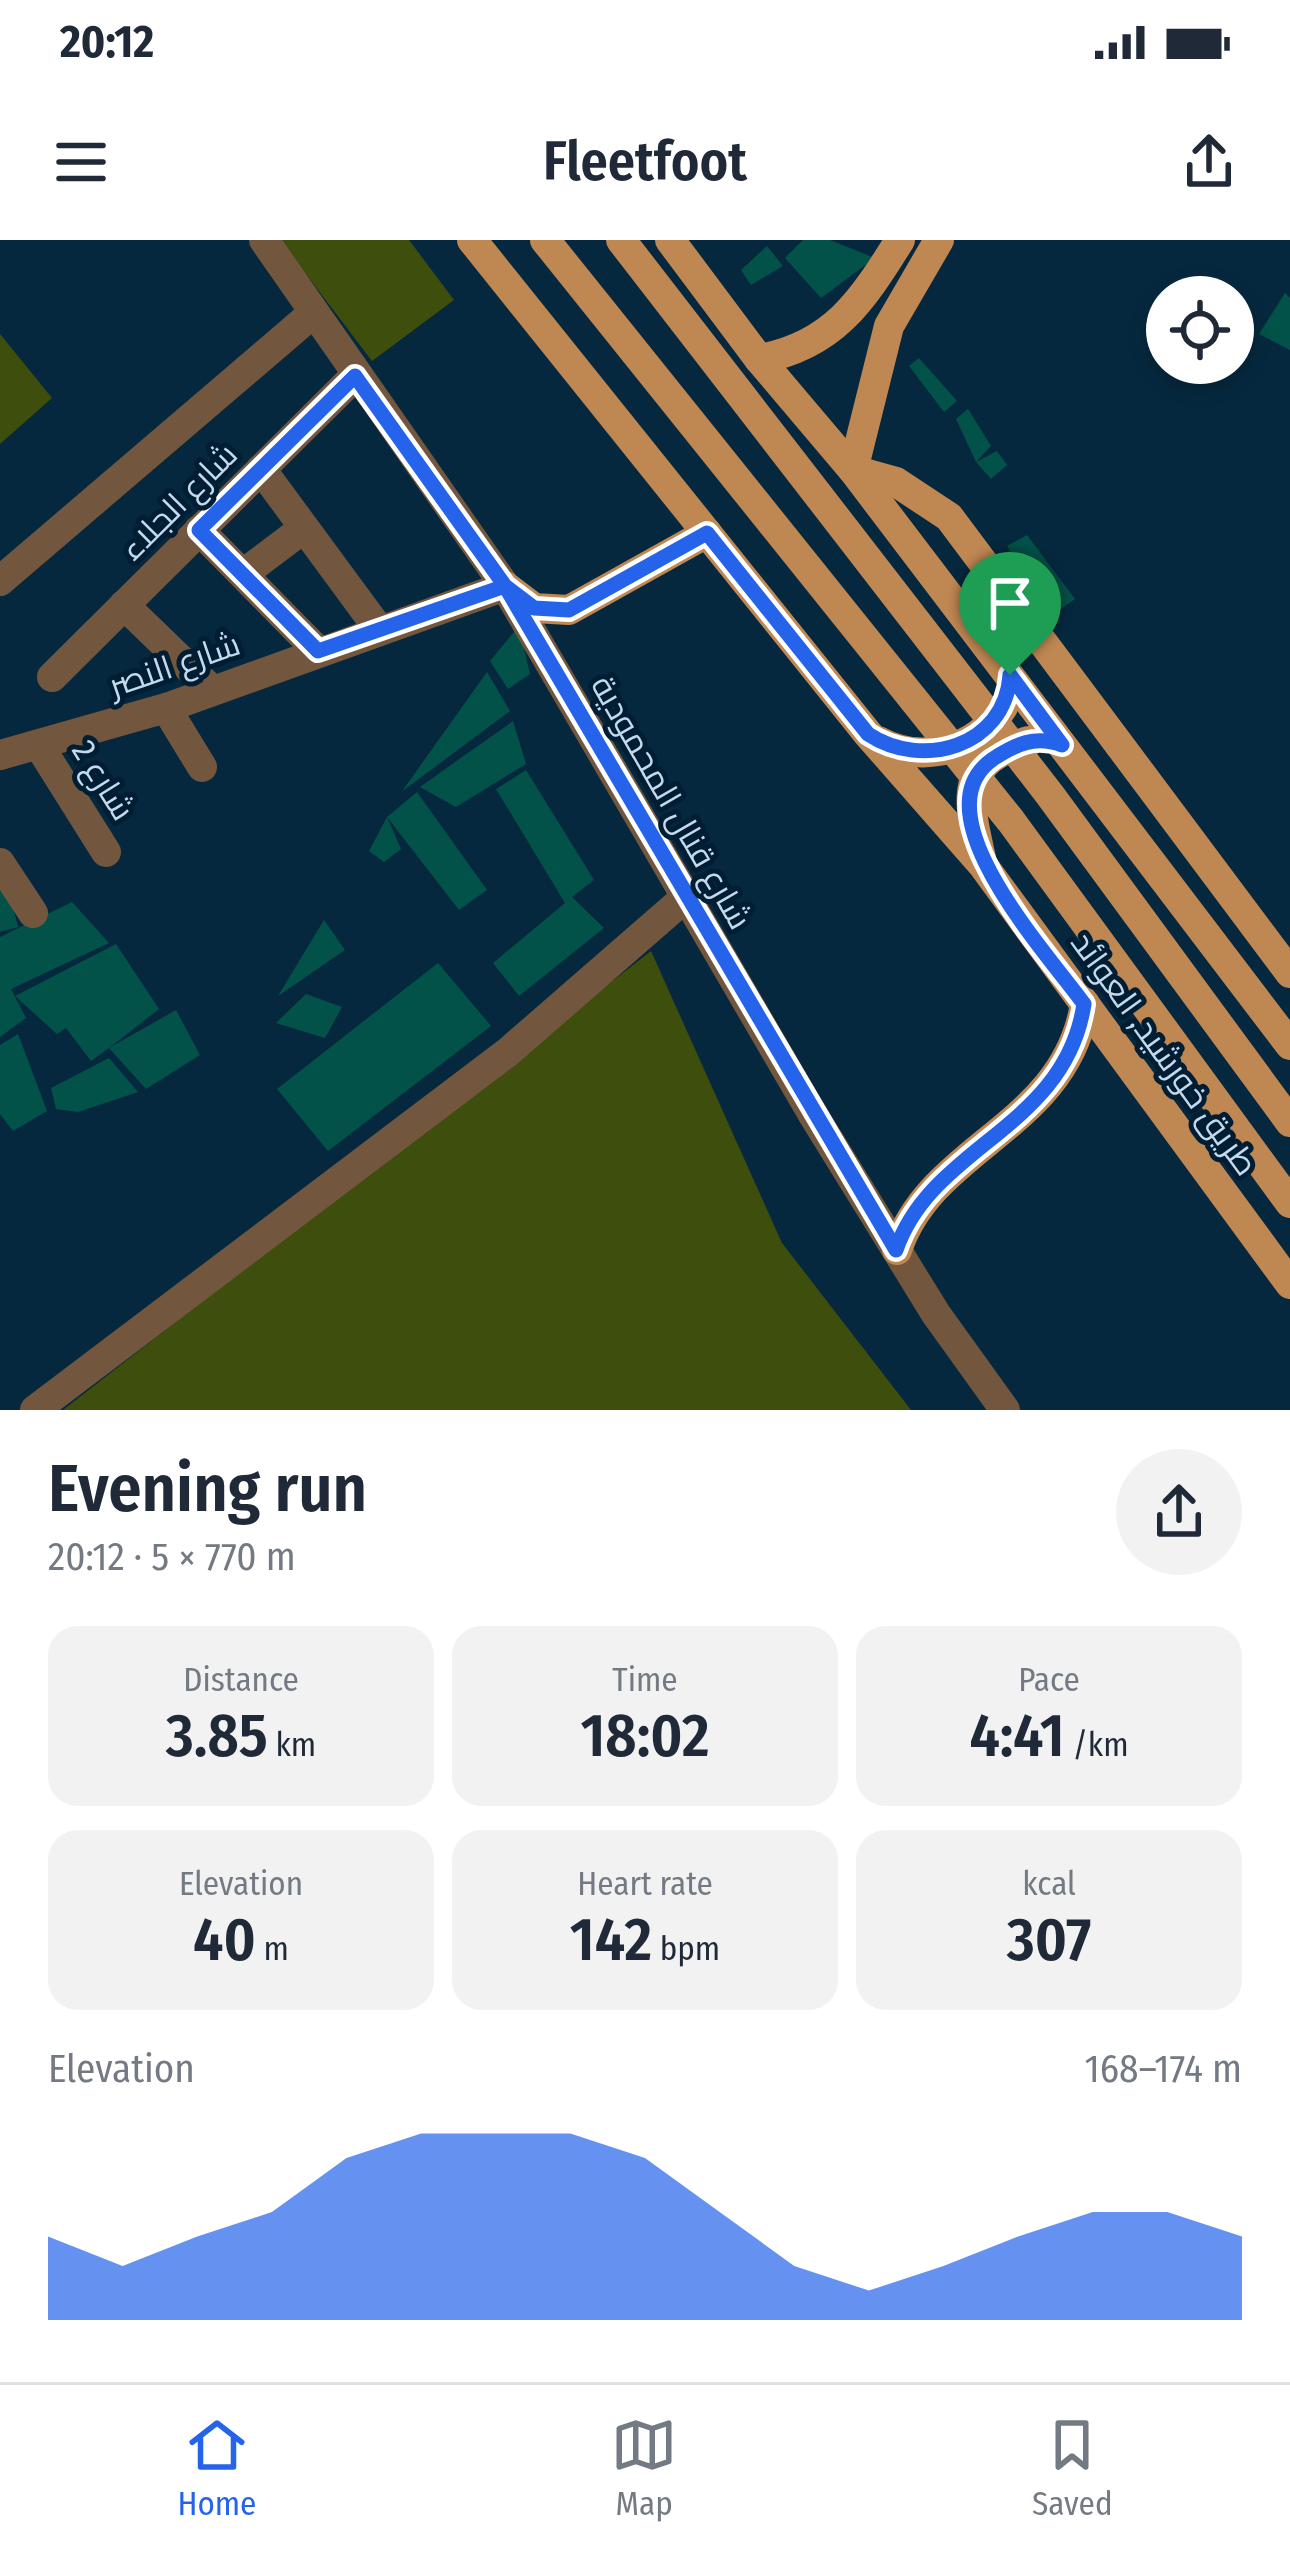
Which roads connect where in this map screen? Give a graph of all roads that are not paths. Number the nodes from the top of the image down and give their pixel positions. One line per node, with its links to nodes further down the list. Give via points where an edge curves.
1 (264, 240): 8 (street, شارع قنال المحمودية)
2 (472, 240): 15 (main road)
3 (545, 240): 40 (main road, via 1010,820)
4 (621, 240): 39 (main road, via 1050,795)
5 (670, 240): 9 (main road)
6 (900, 240): 9 (main road, via 848,319 806,346)
7 (939, 240): 12 (main road, via 889,326)
8 (312, 314): 10 (street, شارع قنال المحمودية); 17 (street)
9 (759, 358): 12 (main road)
10 (355, 376): 11 (street, شارع الجلاء); 18 (street, شارع قنال المحمودية)
11 (260, 469): 13 (street); 14 (street, شارع الجلاء)
12 (854, 470): 22 (main road); 36 (main road, via 896,482 949,517)
13 (304, 528): 16 (street); 20 (street)
14 (199, 530): 16 (street); 19 (street, شارع الجلاء)
15 (707, 533): 18 (main road, via 569,610 534,608); 26 (main road)
16 (243, 574): 21 (street)
17 (0, 581)
18 (505, 586): 20 (street, شارع النصر); 34 (street, شارع قنال المحمودية)
19 (124, 605): 23 (street, شارع الجلاء); 24 (street)
20 (378, 628): 21 (street, شارع النصر)
21 (318, 651): 24 (street, شارع النصر)
22 (1010, 675): 26 (main road, via 997,717 964,744 919,754); 27 (main road)
23 (52, 677)
24 (212, 690): 25 (street, شارع النصر)
25 (166, 708): 28 (street, شارع النصر); 30 (street)
26 (868, 734): 33 (main road)
27 (1062, 745): 33 (main road, via 1022,742 973,778 968,801); 38 (main road)
28 (40, 747): 29 (street, شارع النصر); 31 (street, شارع 2)
29 (0, 755)
30 (202, 767)
31 (106, 852)
32 (0, 863): 35 (street)
33 (982, 864): 37 (main road, طريق خورشيد, العوائد)
34 (686, 897): 41 (street, شارع قنال المحمودية); 43 (street, via 508,1052)
35 (18, 905)
36 (1290, 973)
37 (1084, 1004): 41 (main road, via 1060,1069 1005,1131 926,1194); 42 (main road, طريق خورشيد, العوائد)
38 (1290, 1045)
39 (1290, 1122)
40 (1290, 1203)
41 (896, 1250): 44 (street, شارع قنال المحمودية)
42 (1290, 1284)
43 (35, 1410)
44 (1005, 1410)

